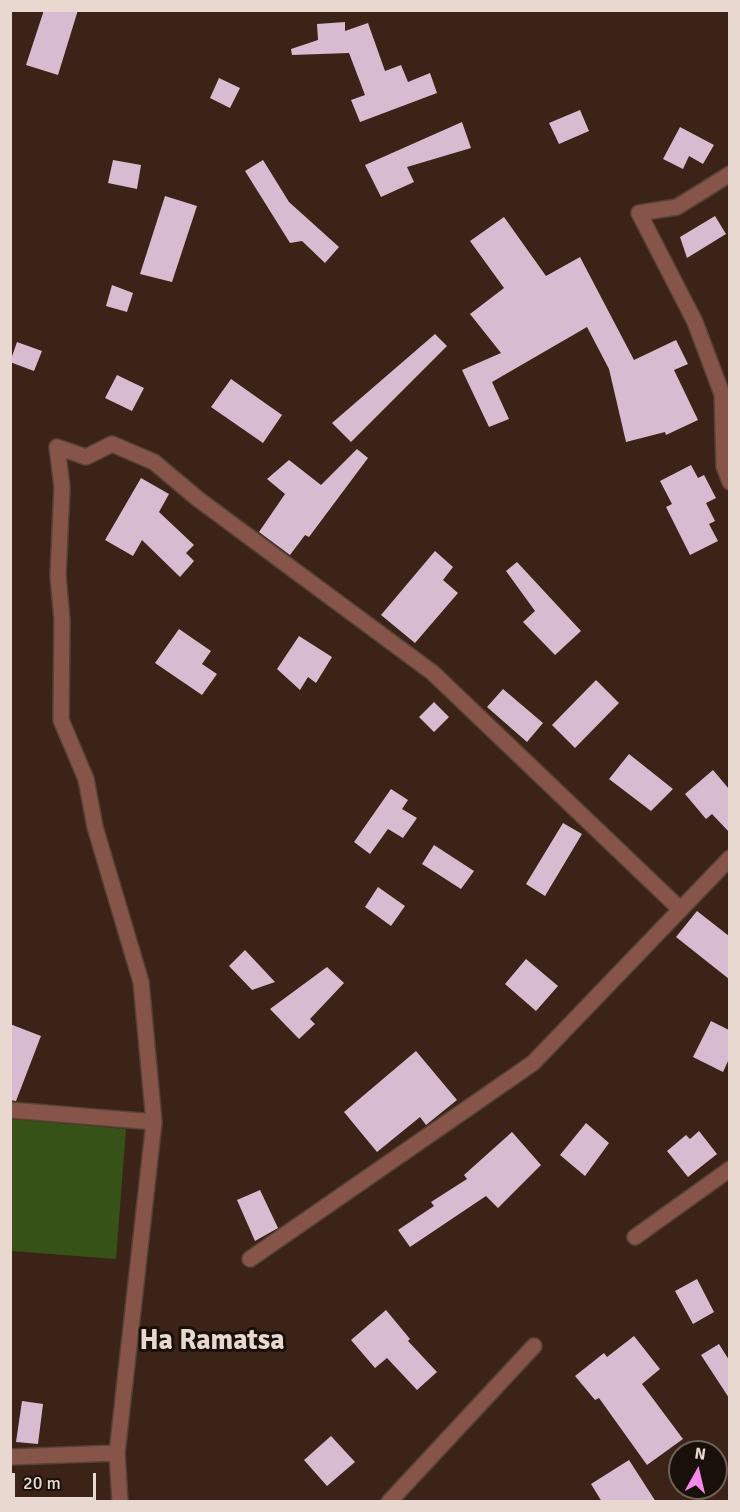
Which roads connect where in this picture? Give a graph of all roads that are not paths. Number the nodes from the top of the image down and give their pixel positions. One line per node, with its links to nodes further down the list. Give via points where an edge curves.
1 (729, 174): 2 (street, via 676,207 639,213 695,322 722,394 724,466)
2 (729, 482)
3 (729, 858): 4 (street)
4 (680, 909): 6 (street, via 433,673 154,462 112,444 86,457 57,447 62,487 58,576 62,620 61,720 86,779 95,827 141,982); 9 (street, via 532,1063)
5 (10, 1110): 6 (street)
6 (154, 1122): 11 (street)
7 (729, 1169): 8 (street)
8 (635, 1237)
9 (250, 1259)
10 (534, 1346): 14 (street)
11 (117, 1453): 12 (street); 13 (street)
12 (10, 1457)
13 (120, 1502)
14 (389, 1502)

